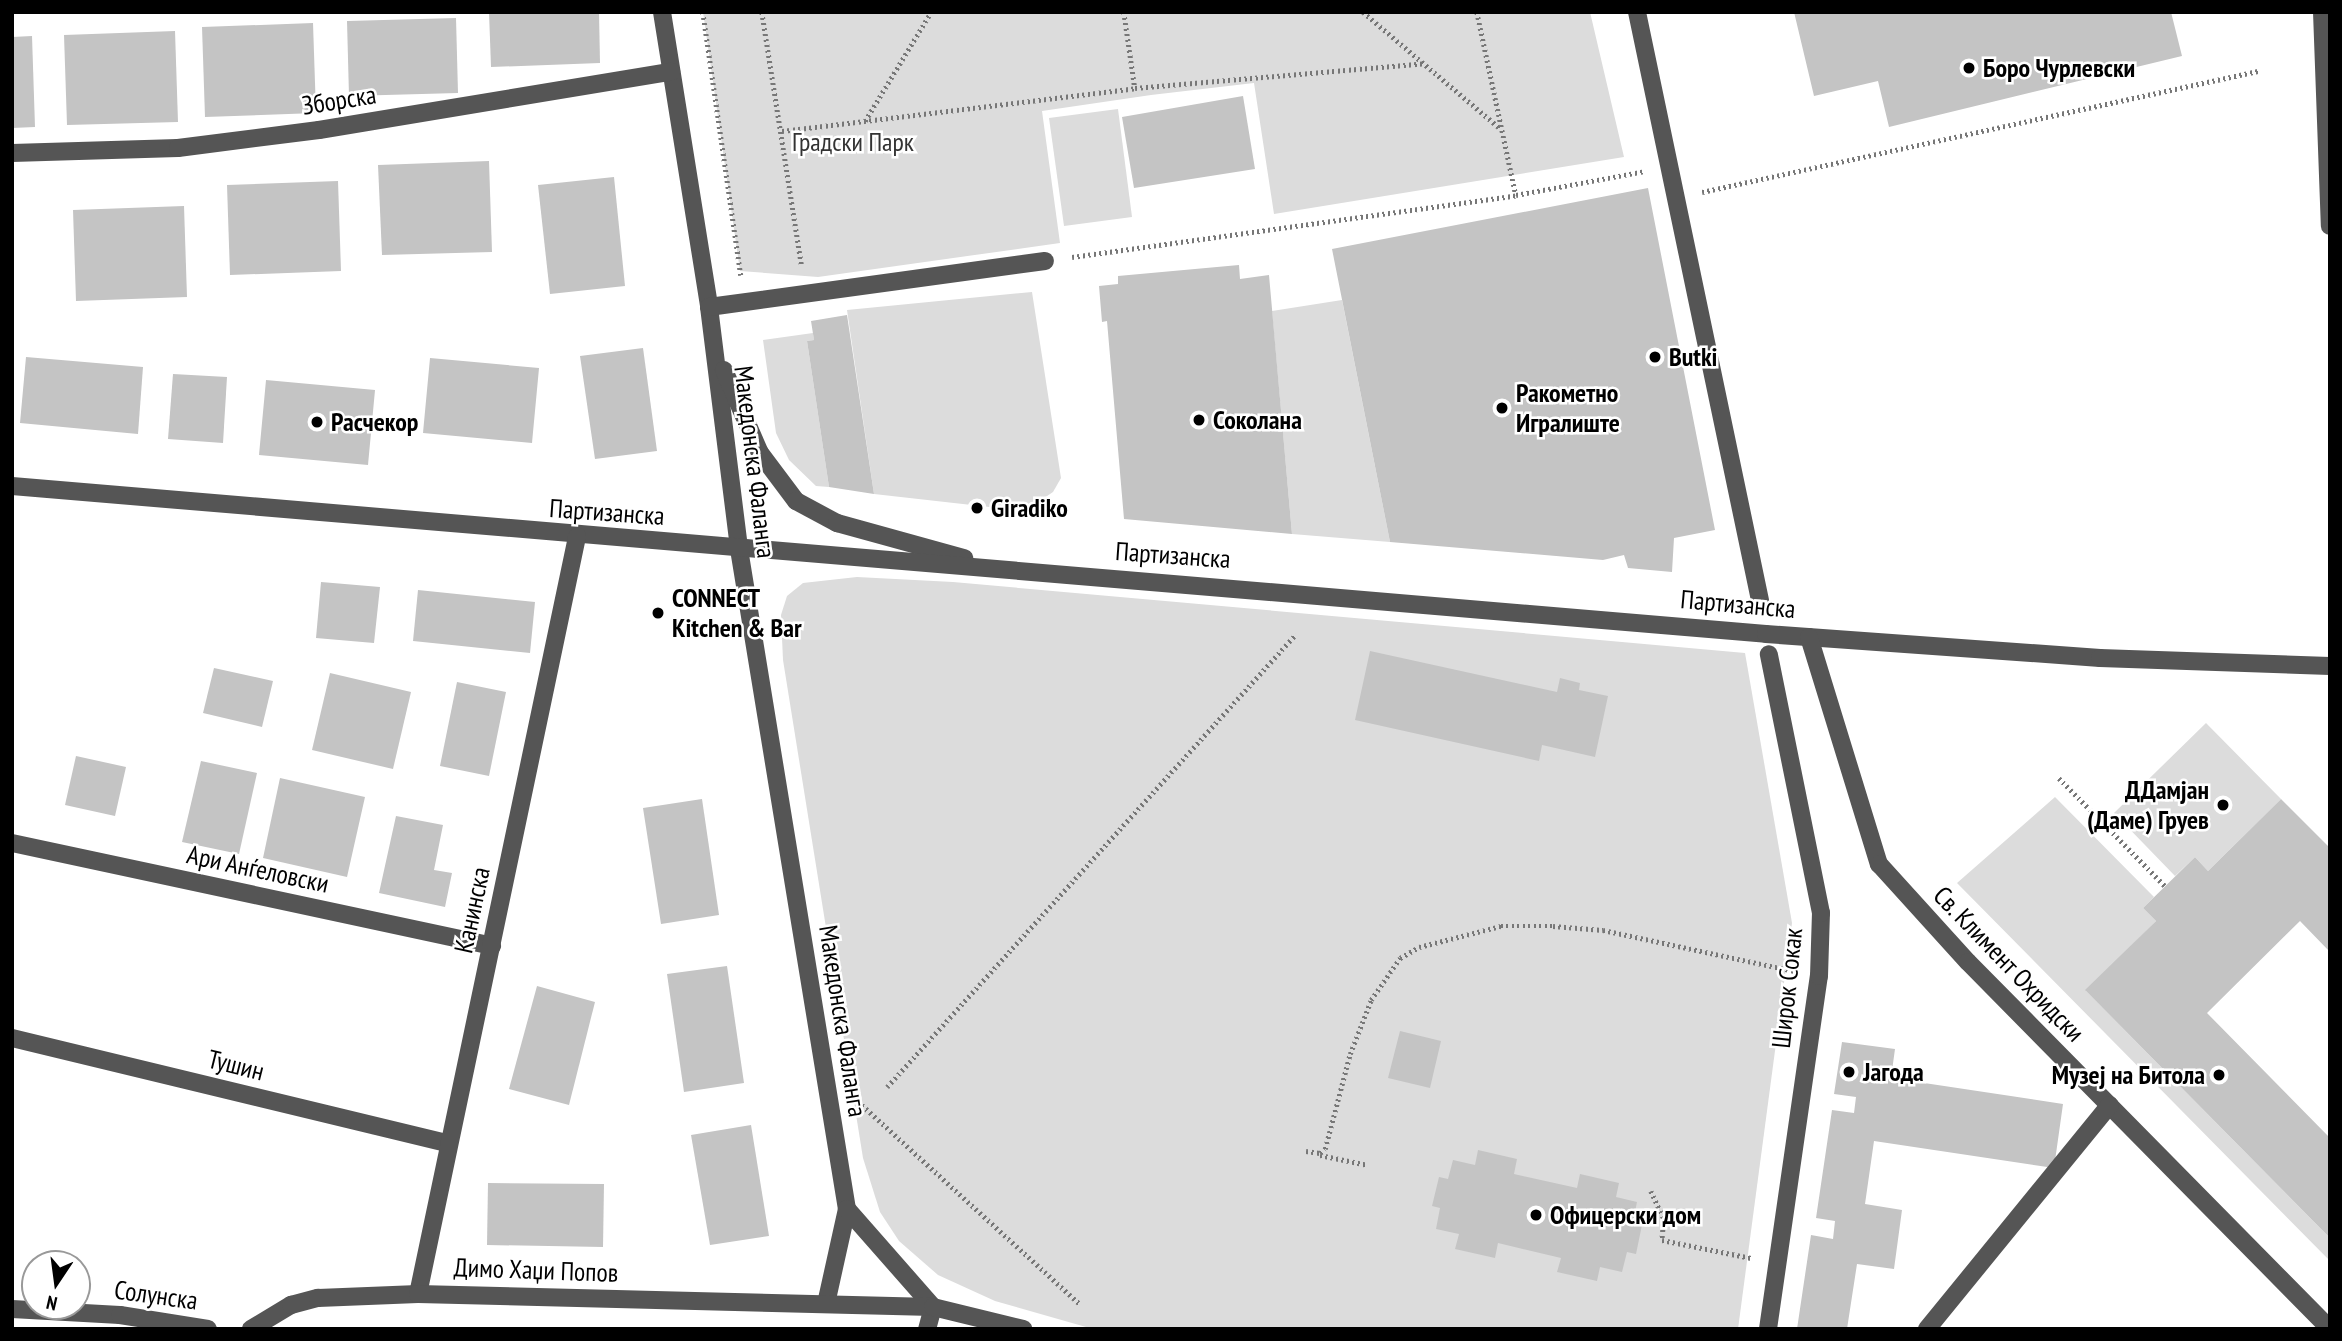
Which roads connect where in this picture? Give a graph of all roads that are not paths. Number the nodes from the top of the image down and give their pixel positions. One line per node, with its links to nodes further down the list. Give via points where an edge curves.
1 (662, 12): 4 (street, Македонска Фаланга)
2 (1637, 12): 14 (street)
3 (2322, 12): 6 (street)
4 (671, 72): 5 (street, Зборска, via 319,130 178,148); 8 (street, Македонска Фаланга)
5 (12, 153)
6 (2330, 226)
7 (1045, 261): 8 (street)
8 (709, 307): 9 (street, Македонска Фаланга)
9 (715, 349): 12 (street, Македонска Фаланга); 13 (street, via 760,453 796,501 837,523)
10 (12, 486): 11 (street, Партизанска)
11 (577, 537): 12 (street, Партизанска); 19 (street, Канинска)
12 (739, 549): 13 (street, Партизанска); 23 (street, Македонска Фаланга)
13 (1004, 569): 15 (street, Партизанска)
14 (1760, 600)
15 (1809, 637): 17 (street, Партизанска, via 2100,658); 21 (street, Св. Климент Охридски, via 1879,864)
16 (1769, 654): 32 (street, Широк Сокак, via 1821,913 1819,976)
17 (2330, 666)
18 (12, 843): 19 (street, Ари Анѓеловски)
19 (492, 946): 22 (street, Канинска)
20 (12, 1038): 22 (street, Тушин)
21 (2110, 1105): 33 (street); 34 (street, Св. Климент Охридски)
22 (447, 1143): 24 (street, Канинска)
23 (847, 1209): 25 (street, Македонска Фаланга); 26 (street)
24 (418, 1294): 25 (street, Димо Хаџи Попов); 29 (street, Димо Хаџи Попов, via 318,1298 291,1305)
25 (826, 1304): 26 (street)
26 (933, 1307): 30 (street); 31 (street)
27 (12, 1310): 28 (street, Солунска, via 120,1315)
28 (208, 1329)
29 (251, 1329)
30 (927, 1329)
31 (1023, 1329)
32 (1768, 1329)
33 (1927, 1329)
34 (2330, 1329)

